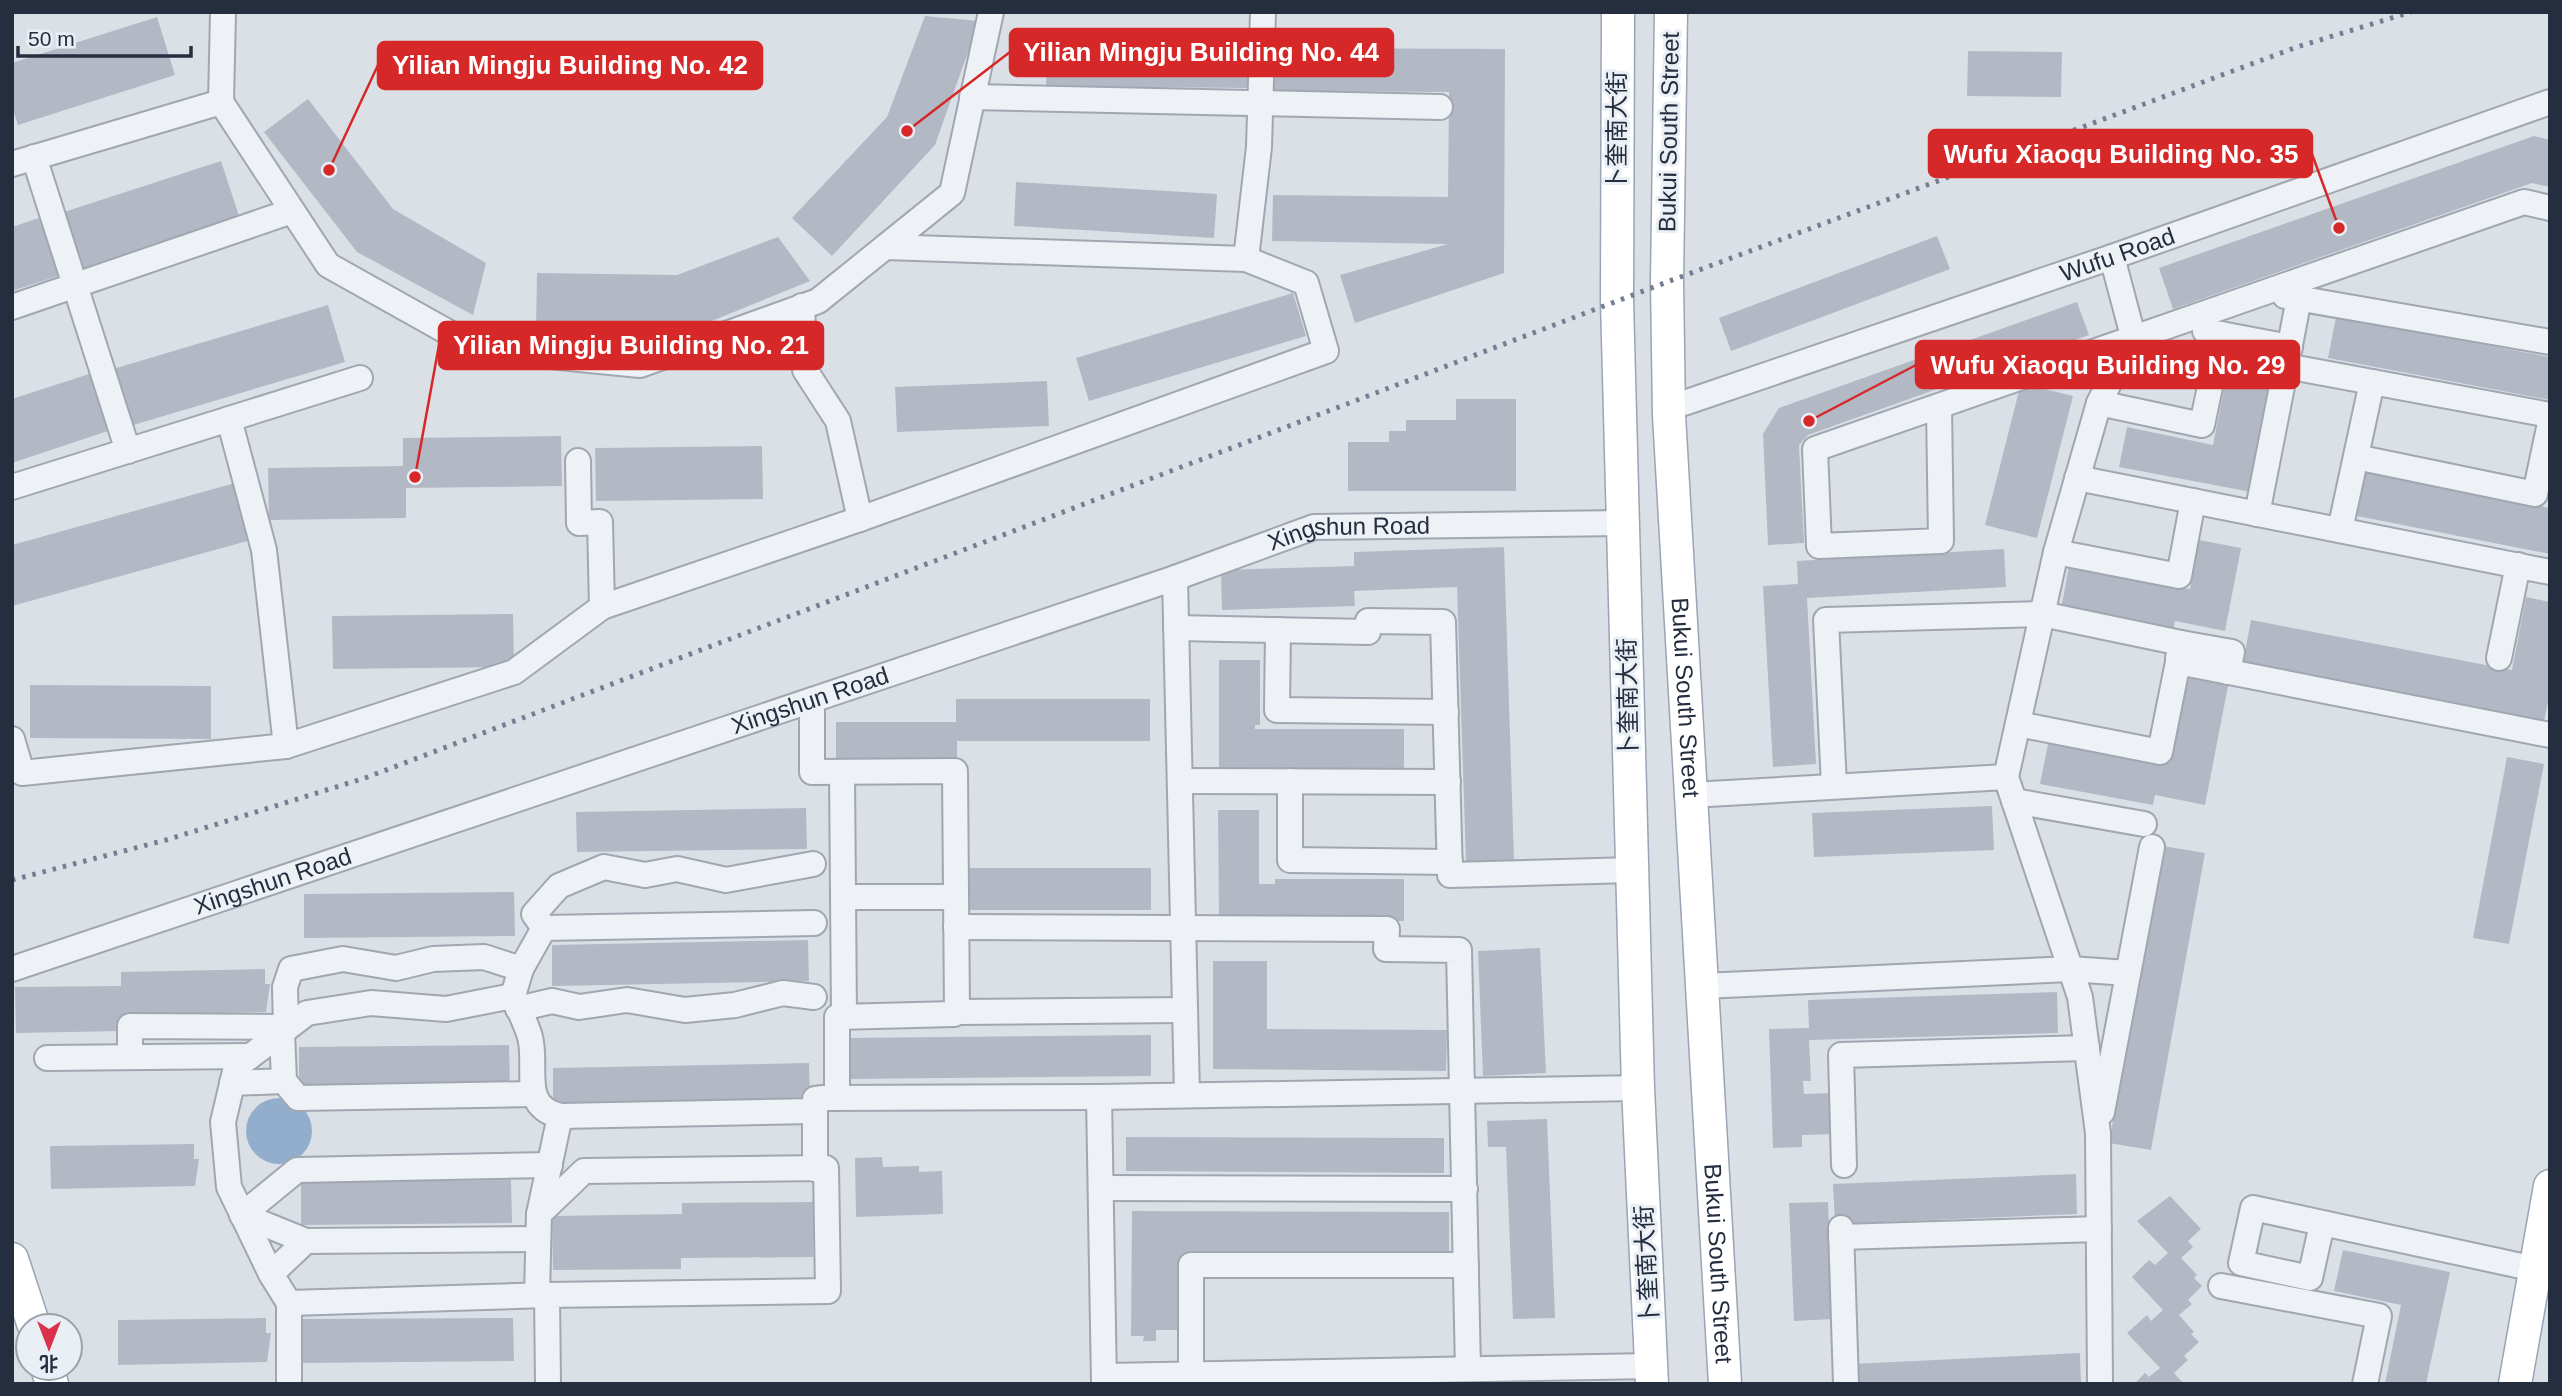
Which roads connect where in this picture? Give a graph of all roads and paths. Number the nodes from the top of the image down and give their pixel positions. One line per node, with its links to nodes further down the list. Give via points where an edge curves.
1 (223, 12): 7 (street)
2 (991, 12): 6 (street)
3 (1263, 12): 9 (street)
4 (1618, 12): 43 (main road, 卜奎南大街, via 1617,302)
5 (1671, 12): 67 (main road, Bukui South Street, via 1669,415)
6 (972, 97): 9 (street); 14 (street, via 951,193)
7 (220, 102): 11 (street); 13 (street)
8 (2550, 102): 15 (street, Wufu Road)
9 (1261, 104): 10 (street); 16 (street)
10 (1440, 107)
11 (23, 160): 17 (street)
12 (2550, 208): 18 (street, via 2524,202)
13 (292, 211): 17 (street); 20 (street, via 328,265 478,349 640,365)
14 (885, 247): 16 (street); 20 (street, via 818,301)
15 (2112, 257): 24 (street); 29 (street, Wufu Road)
16 (1246, 259): 42 (street, via 1306,283 1326,351)
17 (75, 286): 21 (street); 35 (street)
18 (2265, 292): 19 (street); 22 (street)
19 (2299, 298): 25 (street); 26 (street)
20 (802, 306): 42 (street, via 805,370 838,422)
21 (12, 307)
22 (2169, 324): 23 (street); 24 (street)
23 (2221, 334): 26 (street); 30 (street, via 2202,425)
24 (2133, 336): 30 (street); 31 (street)
25 (2550, 342)
26 (2288, 356): 28 (street); 41 (street)
27 (360, 378): 33 (street)
28 (2371, 382): 32 (street); 36 (street)
29 (1684, 403)
30 (2099, 404): 38 (street)
31 (1939, 406): 31 (street, via 1815,449 1819,547 1941,541)
32 (2550, 415)
33 (229, 419): 35 (street); 60 (street, via 264,550)
34 (2550, 423): 36 (street, via 2535,494)
35 (128, 451): 39 (street)
36 (2356, 457): 44 (street)
37 (578, 461): 49 (street, via 579,523 600,522)
38 (2077, 478): 40 (street); 45 (street)
39 (12, 486)
40 (2193, 501): 41 (street); 45 (street, via 2179,576)
41 (2257, 513): 44 (street)
42 (859, 519): 49 (street)
43 (1623, 523): 48 (street, Xingshun Road, via 1314,527); 71 (main road, 卜奎南大街)
44 (2340, 530): 46 (street)
45 (2056, 552): 50 (street)
46 (2518, 565): 47 (street); 54 (street)
47 (2550, 572)
48 (1175, 578): 51 (street); 55 (street, Xingshun Road)
49 (602, 607): 60 (street, via 514,672)
50 (2042, 614): 53 (street); 57 (street); 66 (street, via 1826,621)
51 (1176, 628): 52 (street); 63 (street)
52 (1278, 630): 56 (street, via 1277,710); 56 (street, via 1368,632 1368,621 1443,622)
53 (2179, 652): 57 (street, via 2160,752); 58 (street, via 2228,672)
54 (2499, 659)
55 (812, 700): 61 (street, via 812,772); 78 (street, Xingshun Road)
56 (1446, 712): 65 (street)
57 (2018, 724): 62 (street)
58 (2550, 735)
59 (12, 739): 60 (street, via 22,773)
60 (286, 746)
61 (842, 772): 72 (street); 73 (street, via 955,771)
62 (2006, 776): 66 (street); 68 (street)
63 (1180, 781): 64 (street); 77 (street)
64 (1290, 781): 65 (street); 69 (street, via 1290,860)
65 (1448, 782): 69 (street)
66 (1834, 786): 67 (street)
67 (1691, 795): 82 (main road, Bukui South Street)
68 (2014, 802): 80 (street); 81 (street, via 2148,836)
69 (1450, 862): 71 (street, via 1451,875)
70 (813, 864): 76 (street, via 726,880 677,869 645,875 604,867 559,886 534,914)
71 (1632, 870): 95 (main road, 卜奎南大街)
72 (843, 897): 73 (street); 87 (street)
73 (956, 897): 75 (street)
74 (814, 923): 76 (street)
75 (956, 927): 77 (street); 85 (street, via 957,1012)
76 (544, 928): 79 (street)
77 (1184, 928): 85 (street); 96 (street, via 1387,929 1386,950 1459,950)
78 (12, 969)
79 (521, 969): 84 (street); 88 (street, via 484,957 433,959 396,968 342,959 291,969 285,987)
80 (2070, 969): 81 (street); 82 (street); 89 (street, via 2080,997)
81 (2128, 973): 103 (street)
82 (1702, 986): 131 (main road, Bukui South Street)
83 (814, 997): 84 (street, via 783,993 735,1005 685,1010 627,1000 579,1007 552,1001)
84 (516, 1003): 88 (street, via 446,1009 371,1003 307,1013); 97 (street, via 530,1039)
85 (1185, 1010): 98 (street)
86 (954, 1014): 87 (street)
87 (844, 1017): 100 (street, via 836,1017)
88 (284, 1029): 90 (street); 91 (street, via 130,1026); 93 (street)
89 (2087, 1048): 103 (street); 105 (street, via 1841,1055)
90 (250, 1056): 91 (street); 94 (street, via 236,1067)
91 (130, 1057): 92 (street)
92 (47, 1058)
93 (284, 1081): 94 (street); 97 (street, via 298,1098)
94 (232, 1083): 111 (street, via 223,1122 229,1187)
95 (1638, 1087): 96 (street); 126 (main road, 卜奎南大街)
96 (1463, 1090): 98 (street); 109 (street)
97 (532, 1094): 102 (street, via 548,1113)
98 (1187, 1094): 99 (street)
99 (1099, 1097): 100 (street); 108 (street)
100 (837, 1098): 101 (street, via 815,1099)
101 (815, 1111): 102 (street); 106 (street)
102 (560, 1116): 104 (street)
103 (2098, 1133): 113 (street)
104 (550, 1165): 110 (street); 111 (street, via 297,1170)
105 (1844, 1165)
106 (815, 1169): 110 (street, via 584,1171); 121 (street, via 826,1168 828,1292)
107 (2550, 1186): 118 (main road)
108 (1101, 1188): 109 (street); 128 (street)
109 (1465, 1189): 117 (street)
110 (539, 1214): 114 (street)
111 (242, 1215): 115 (street); 119 (street)
112 (2322, 1224): 118 (street)
113 (2099, 1229): 132 (street, via 1841,1233); 133 (street)
114 (538, 1239): 115 (street); 121 (street)
115 (306, 1241): 119 (street)
116 (12, 1259): 123 (main road)
117 (1466, 1265): 124 (street); 125 (street, via 1191,1265)
118 (2535, 1269): 135 (main road)
119 (271, 1274): 122 (street)
120 (2221, 1286): 134 (street, via 2379,1316)
121 (542, 1295): 122 (street); 130 (street)
122 (289, 1303): 129 (street)
123 (29, 1312)
124 (1468, 1369): 126 (street); 127 (street)
125 (1191, 1374): 127 (street); 128 (street)
126 (1652, 1375)
127 (1358, 1378)
128 (1104, 1380)
129 (289, 1384)
130 (548, 1384)
131 (1725, 1384)
132 (1846, 1384)
133 (2100, 1384)
134 (2365, 1384)
135 (2515, 1384)

